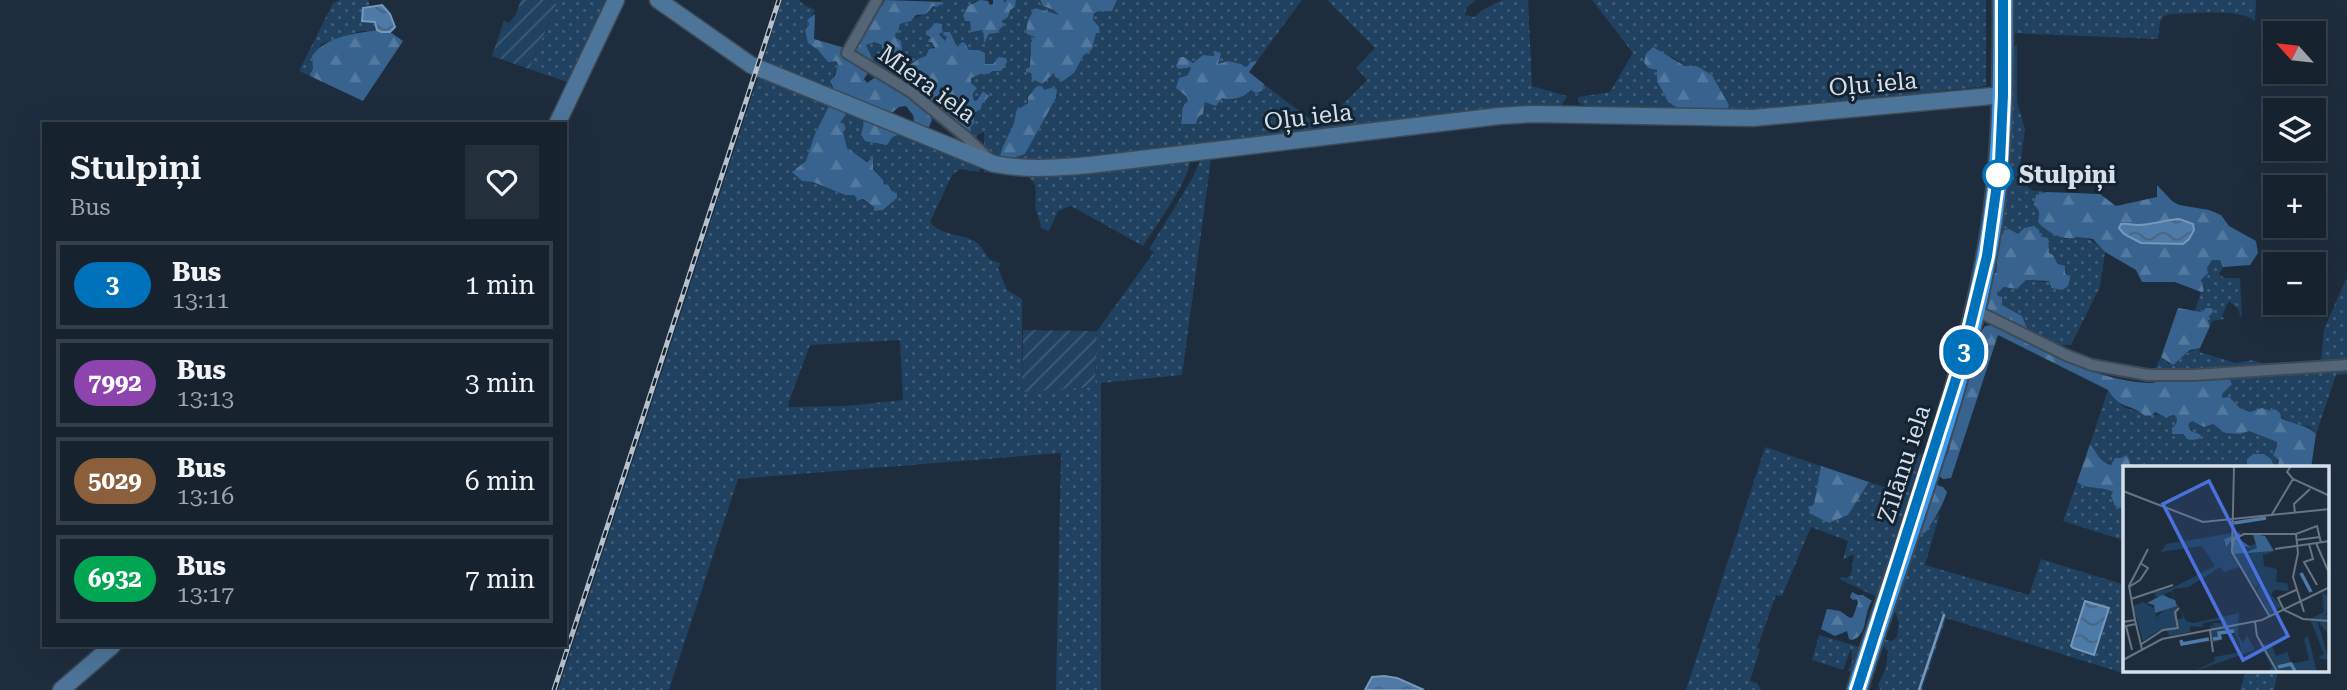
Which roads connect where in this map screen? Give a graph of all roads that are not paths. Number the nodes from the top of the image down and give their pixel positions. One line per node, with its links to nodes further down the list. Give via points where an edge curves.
1 (616, 0): 6 (street)
2 (657, 0): 7 (street, Oļu iela, via 751,65)
3 (877, 0): 7 (street, Miera iela, via 847,53 911,92)
4 (2003, 0): 5 (highway, Zīlānu iela)
5 (2003, 95): 7 (street, Oļu iela, via 1753,118 1499,116 1090,166 1046,169); 8 (highway, Zīlānu iela, via 1993,217)
6 (558, 122)
7 (994, 164)
8 (1975, 310): 9 (street, via 2092,365 2148,375); 12 (highway, Zīlānu iela)
9 (2347, 365)
10 (111, 647): 11 (street)
11 (61, 690)
12 (1857, 690)

